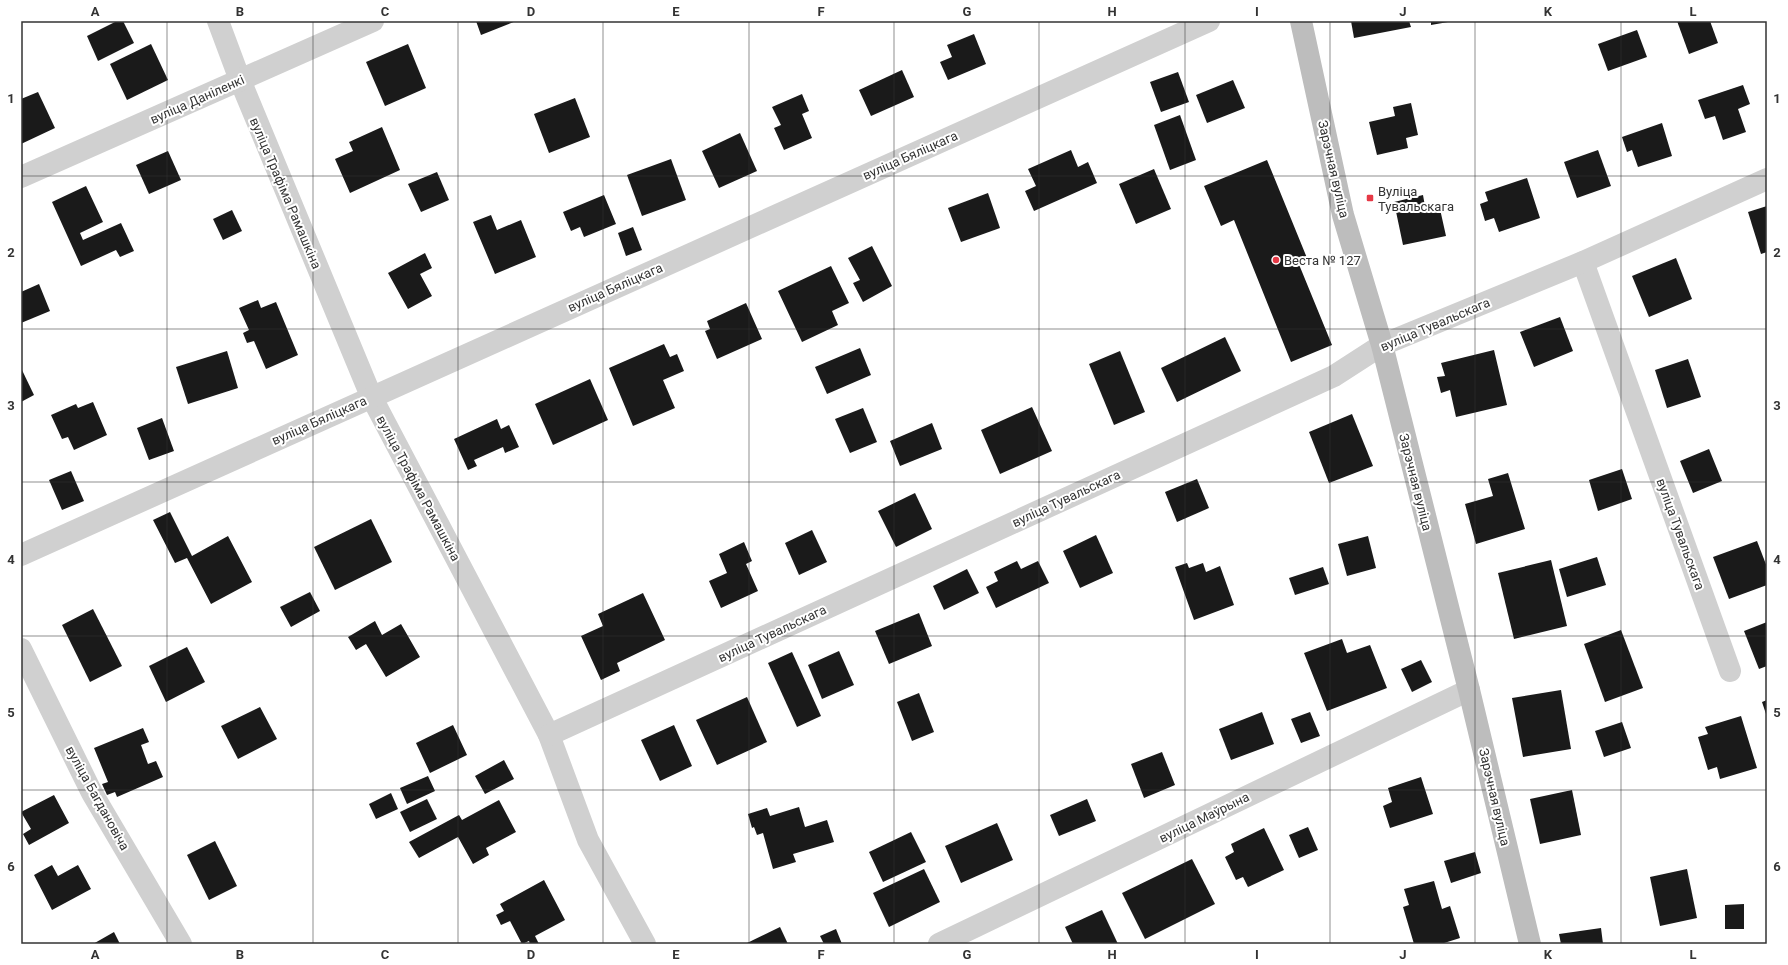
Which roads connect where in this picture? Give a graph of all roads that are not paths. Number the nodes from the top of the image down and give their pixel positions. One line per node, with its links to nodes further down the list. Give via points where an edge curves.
1 (218, 21): 5 (street, вуліца Трафіма Рамашкіна)
2 (373, 21): 5 (street, вуліца Даніленкі)
3 (1209, 21): 10 (street, вуліца Бяліцкага)
4 (1301, 21): 9 (street, Зарэчная вуліца, via 1343,215)
5 (240, 80): 6 (street, вуліца Даніленкі); 10 (street, вуліца Трафіма Рамашкіна)
6 (21, 176)
7 (1767, 179): 8 (street, вуліца Тувальскага)
8 (1583, 262): 9 (street, вуліца Тувальскага); 13 (street, вуліца Тувальскага)
9 (1382, 345): 14 (street, Зарэчная вуліца); 15 (street, вуліца Тувальскага, via 1334,376)
10 (371, 396): 11 (street, вуліца Бяліцкага); 15 (street, вуліца Трафіма Рамашкіна)
11 (21, 555)
12 (21, 649): 16 (street, вуліца Багдановіча, via 92,793)
13 (1730, 671)
14 (1469, 690): 18 (street, вуліца Маўрына); 19 (street, Зарэчная вуліца)
15 (549, 735): 17 (street, вуліца Трафіма Рамашкіна, via 588,840)
16 (181, 944)
17 (645, 944)
18 (939, 944)
19 (1530, 944)

